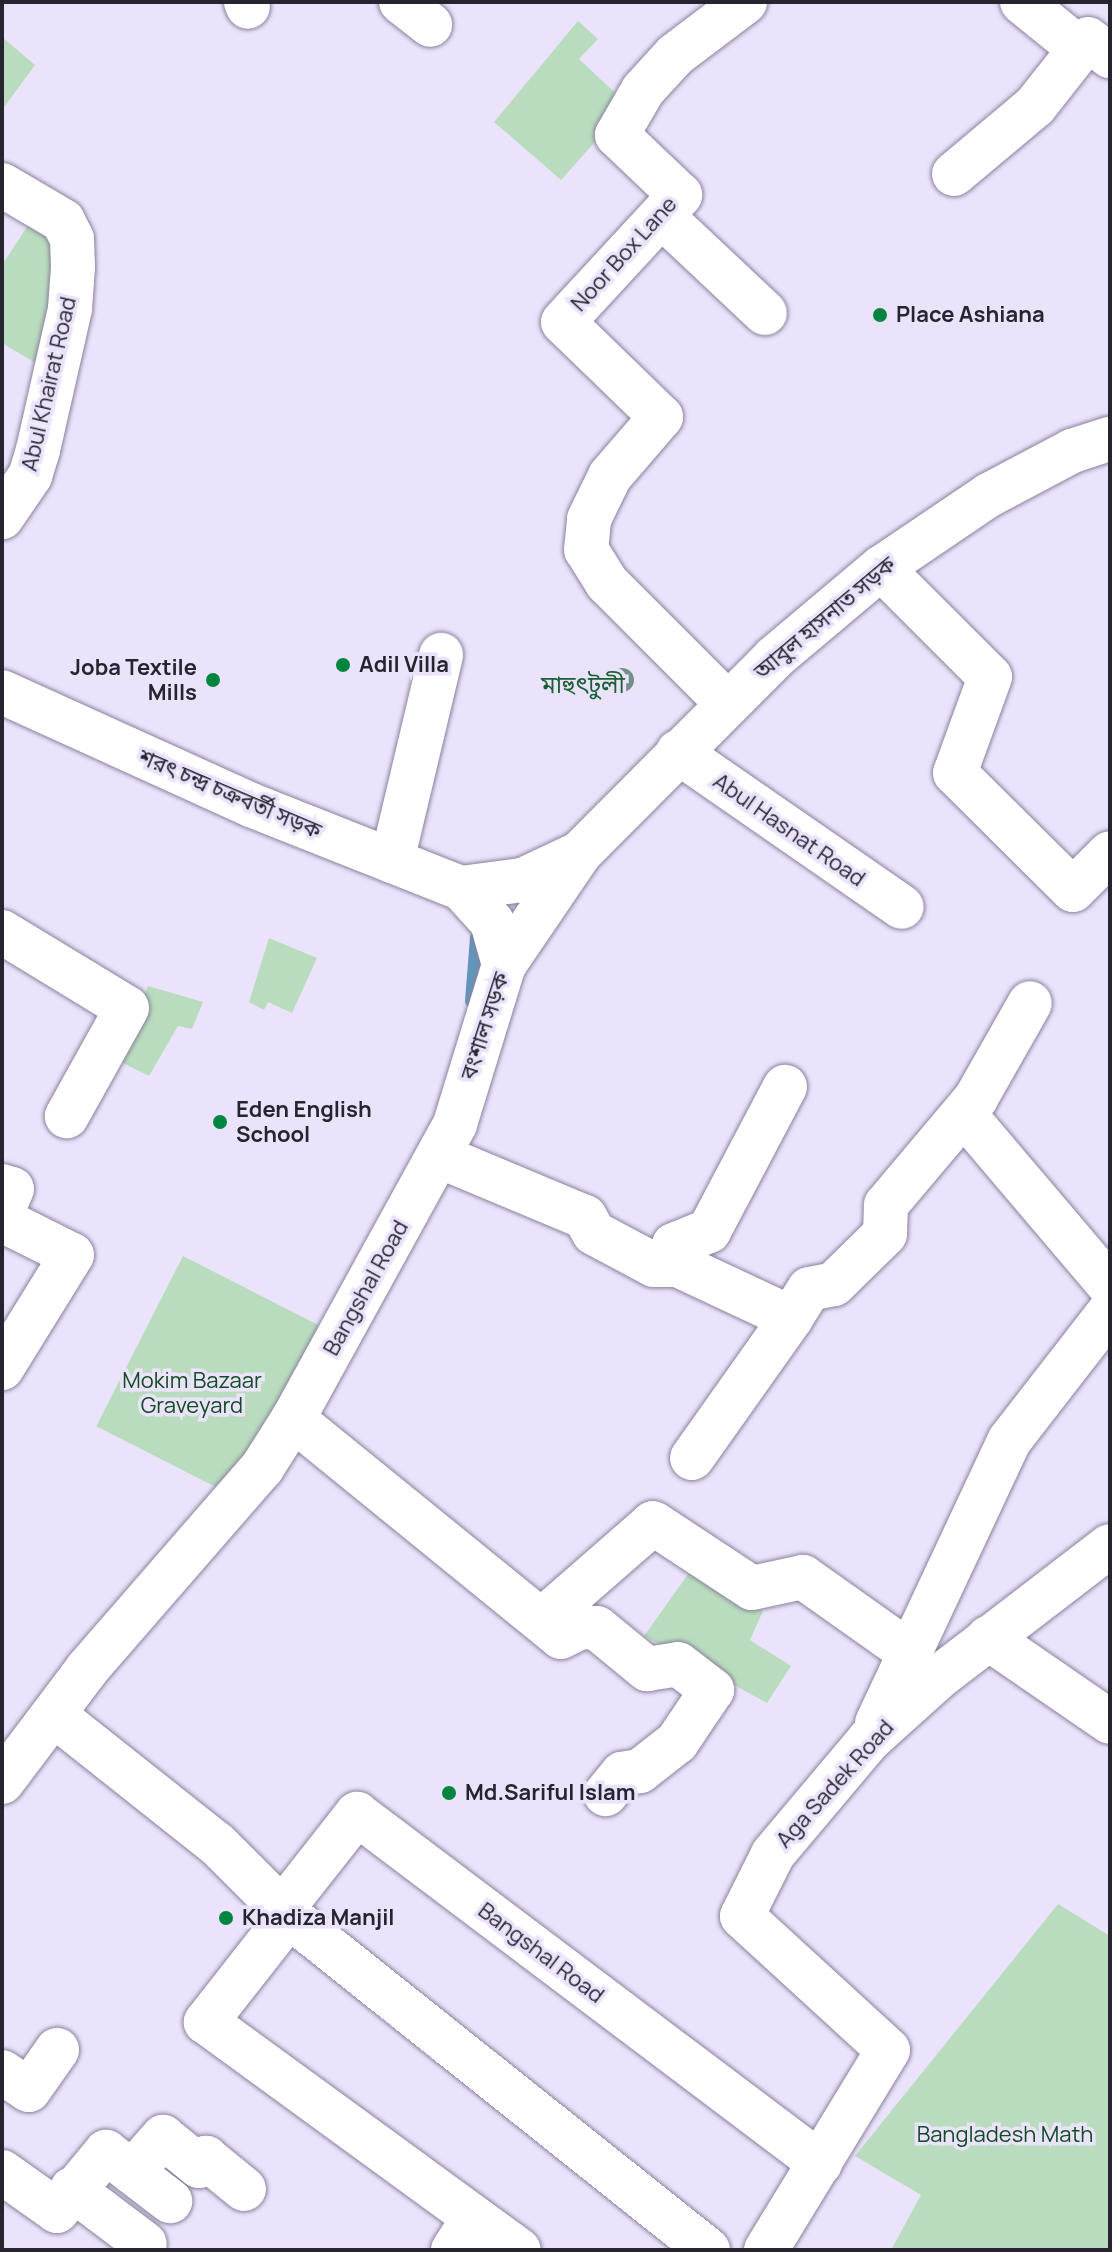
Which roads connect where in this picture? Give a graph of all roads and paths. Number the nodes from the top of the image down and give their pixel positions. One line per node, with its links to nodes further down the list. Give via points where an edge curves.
1 (745, 2): 6 (street, Noor Box Lane, via 675,55 643,90 617,135 680,195)
2 (1022, 2): 3 (street)
3 (1093, 48): 4 (street, via 1035,106)
4 (954, 174)
5 (2, 185): 9 (street, Abul Khairat Road, via 63,221 72,239 73,267 67,324 38,450 30,476)
6 (663, 217): 7 (street); 13 (street, Noor Box Lane, via 563,322 661,417 610,476 584,538 607,583)
7 (765, 313)
8 (1110, 439): 10 (street, আবুল হাসনাত সড়ক, via 1072,451 989,495)
9 (2, 517)
10 (881, 568): 13 (street, আবুল হাসনাত সড়ক); 16 (street, via 990,677 955,773 1073,890)
11 (441, 655): 17 (street)
12 (2, 692): 17 (street, শরৎ চন্দ্র চক্রবর্তী সড়ক, via 251,805)
13 (727, 703): 14 (street, আবুল হাসনাত সড়ক)
14 (678, 752): 15 (street, আবুল হাসনাত সড়ক); 19 (street, Abul Hasnat Road)
15 (580, 853): 18 (street, শরৎ চন্দ্র চক্রবর্তী সড়ক, via 523,880); 21 (street, বংশাল সড়ক)
16 (1110, 853)
17 (392, 861): 18 (street, শরৎ চন্দ্র চক্রবর্তী সড়ক)
18 (461, 888): 21 (street, শরৎ চন্দ্র চক্রবর্তী সড়ক, via 492,922)
19 (902, 907)
20 (2, 932): 25 (street, via 127,1008)
21 (504, 965): 26 (street, বংশাল সড়ক)
22 (1030, 1003): 24 (street)
23 (785, 1087): 28 (street, via 709,1231 674,1245)
24 (964, 1114): 29 (street); 31 (street, via 886,1205 885,1234 834,1284 809,1289)
25 (67, 1116)
26 (447, 1140): 28 (street, via 585,1217 594,1233 654,1265); 33 (street, Bangshal Road)
27 (4, 1202): 32 (street, via 72,1255)
28 (667, 1265): 31 (street, via 678,1265 779,1317)
29 (1110, 1286)
30 (1110, 1311): 38 (street, via 1009,1441)
31 (791, 1318): 34 (street)
32 (2, 1368)
33 (293, 1419): 36 (street); 39 (street, Bangshal Road, via 262,1468)
34 (692, 1458)
35 (1110, 1546): 37 (street, Aga Sadek Road)
36 (542, 1620): 38 (street, via 653,1523 752,1588 803,1577); 43 (street, via 561,1637 581,1627 597,1628 647,1669 678,1664 712,1690 677,1742 640,1771 622,1774)
37 (988, 1638): 40 (street); 41 (street, Aga Sadek Road)
38 (909, 1652): 41 (street)
39 (54, 1715): 42 (street, Bangshal Road); 44 (street, via 217,1844)
40 (1110, 1722)
41 (869, 1740): 47 (street, Aga Sadek Road, via 773,1854 742,1916 888,2050)
42 (3, 1780)
43 (606, 1794)
44 (286, 1912): 47 (street, Bangshal Road, via 357,1814); 53 (street, Bangshal Road, via 206,2022); 56 (street)
45 (57, 2050): 46 (street, via 29,2090)
46 (2, 2072)
47 (820, 2163): 57 (street)
48 (2, 2172): 50 (street, via 57,2211)
49 (132, 2172): 50 (street, via 106,2152); 51 (street, via 163,2137 199,2166 206,2158); 52 (street)
50 (72, 2189): 54 (street)
51 (244, 2189)
52 (170, 2201)
53 (463, 2235): 55 (street)
54 (145, 2244)
55 (519, 2250)
56 (708, 2250)
57 (766, 2250)

